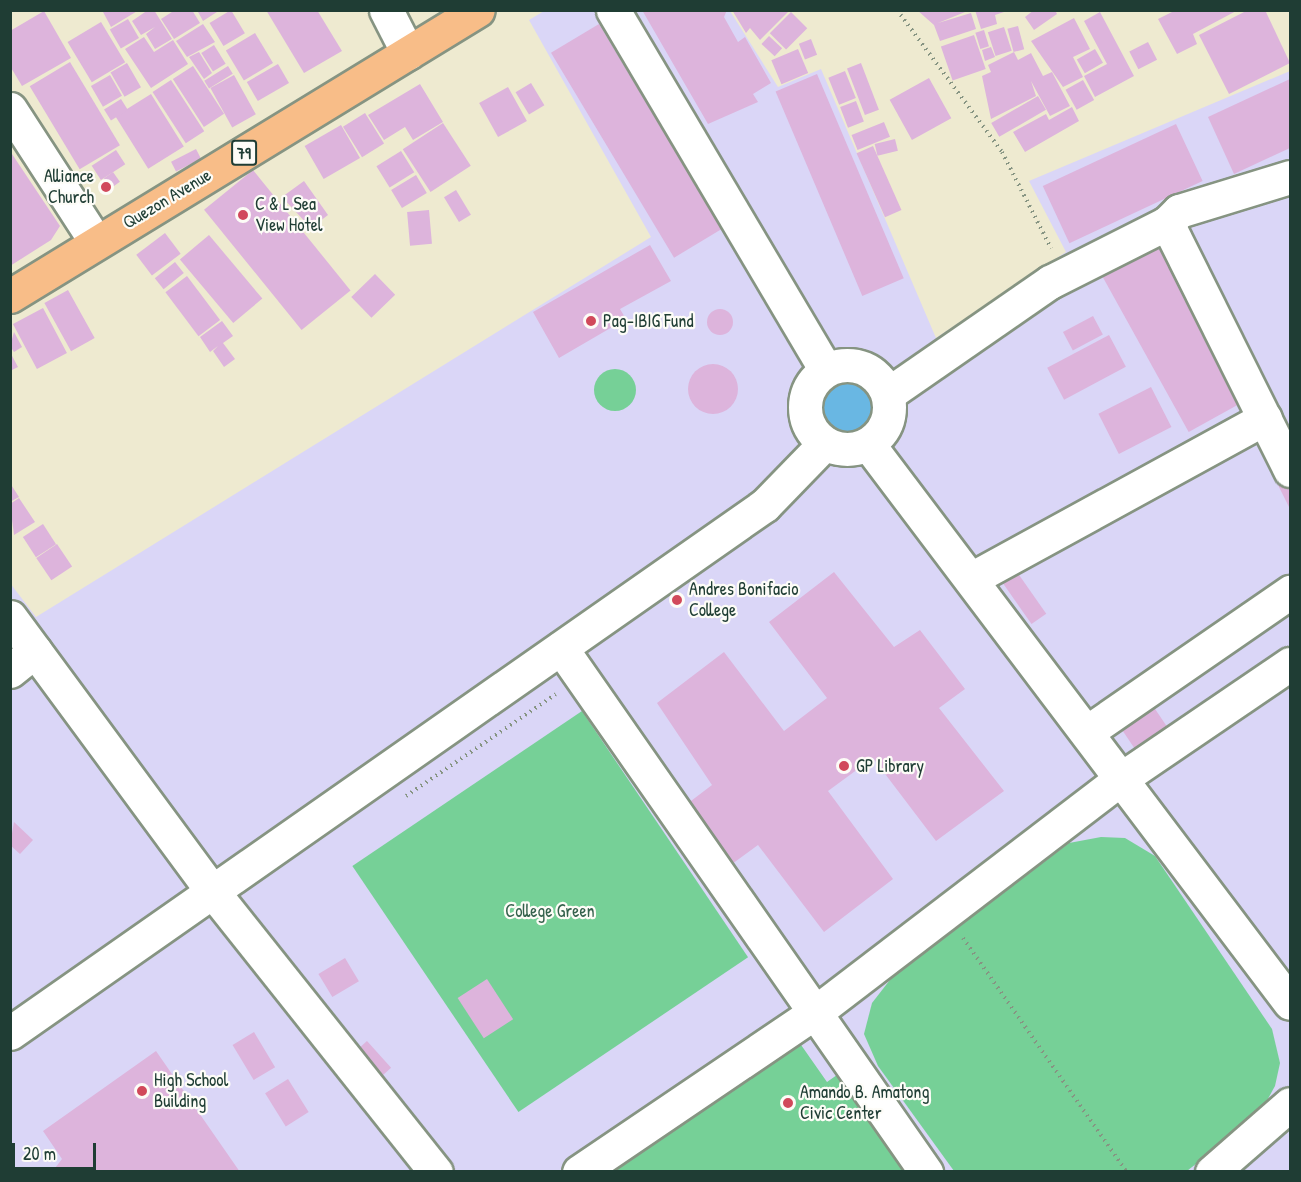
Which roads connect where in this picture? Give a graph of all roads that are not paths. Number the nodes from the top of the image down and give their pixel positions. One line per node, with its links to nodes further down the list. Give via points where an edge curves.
1 (386, 10): 4 (street)
2 (478, 10): 4 (main road, Quezon Avenue / 79)
3 (613, 10): 11 (street)
4 (408, 53): 9 (main road, Quezon Avenue / 79)
5 (10, 108): 9 (street)
6 (1290, 177): 8 (street, via 1181,210)
7 (1290, 195): 8 (street, via 1188,228)
8 (1167, 223): 12 (street, via 1064,274); 13 (street)
9 (96, 242): 10 (main road, Quezon Avenue / 79)
10 (10, 296)
11 (826, 370): 12 (street, via 862,367); 14 (street, via 806,399 808,424)
12 (888, 394): 15 (street, via 889,417)
13 (1265, 418): 16 (street); 17 (street)
14 (825, 443): 15 (street, via 846,449); 20 (street, via 765,505)
15 (868, 444): 17 (street)
16 (1290, 470)
17 (971, 579): 24 (street)
18 (1290, 592): 24 (street)
19 (10, 617): 21 (street)
20 (561, 648): 26 (street); 28 (street)
21 (36, 651): 23 (street); 26 (street)
22 (1290, 664): 25 (street)
23 (10, 671)
24 (1087, 732): 25 (street)
25 (1122, 778): 27 (street); 28 (street)
26 (213, 892): 29 (street); 31 (street)
27 (1290, 1003)
28 (817, 1011): 32 (street); 33 (street)
29 (10, 1034)
30 (1290, 1104): 34 (street)
31 (436, 1172)
32 (579, 1172)
33 (926, 1172)
34 (1212, 1172)

